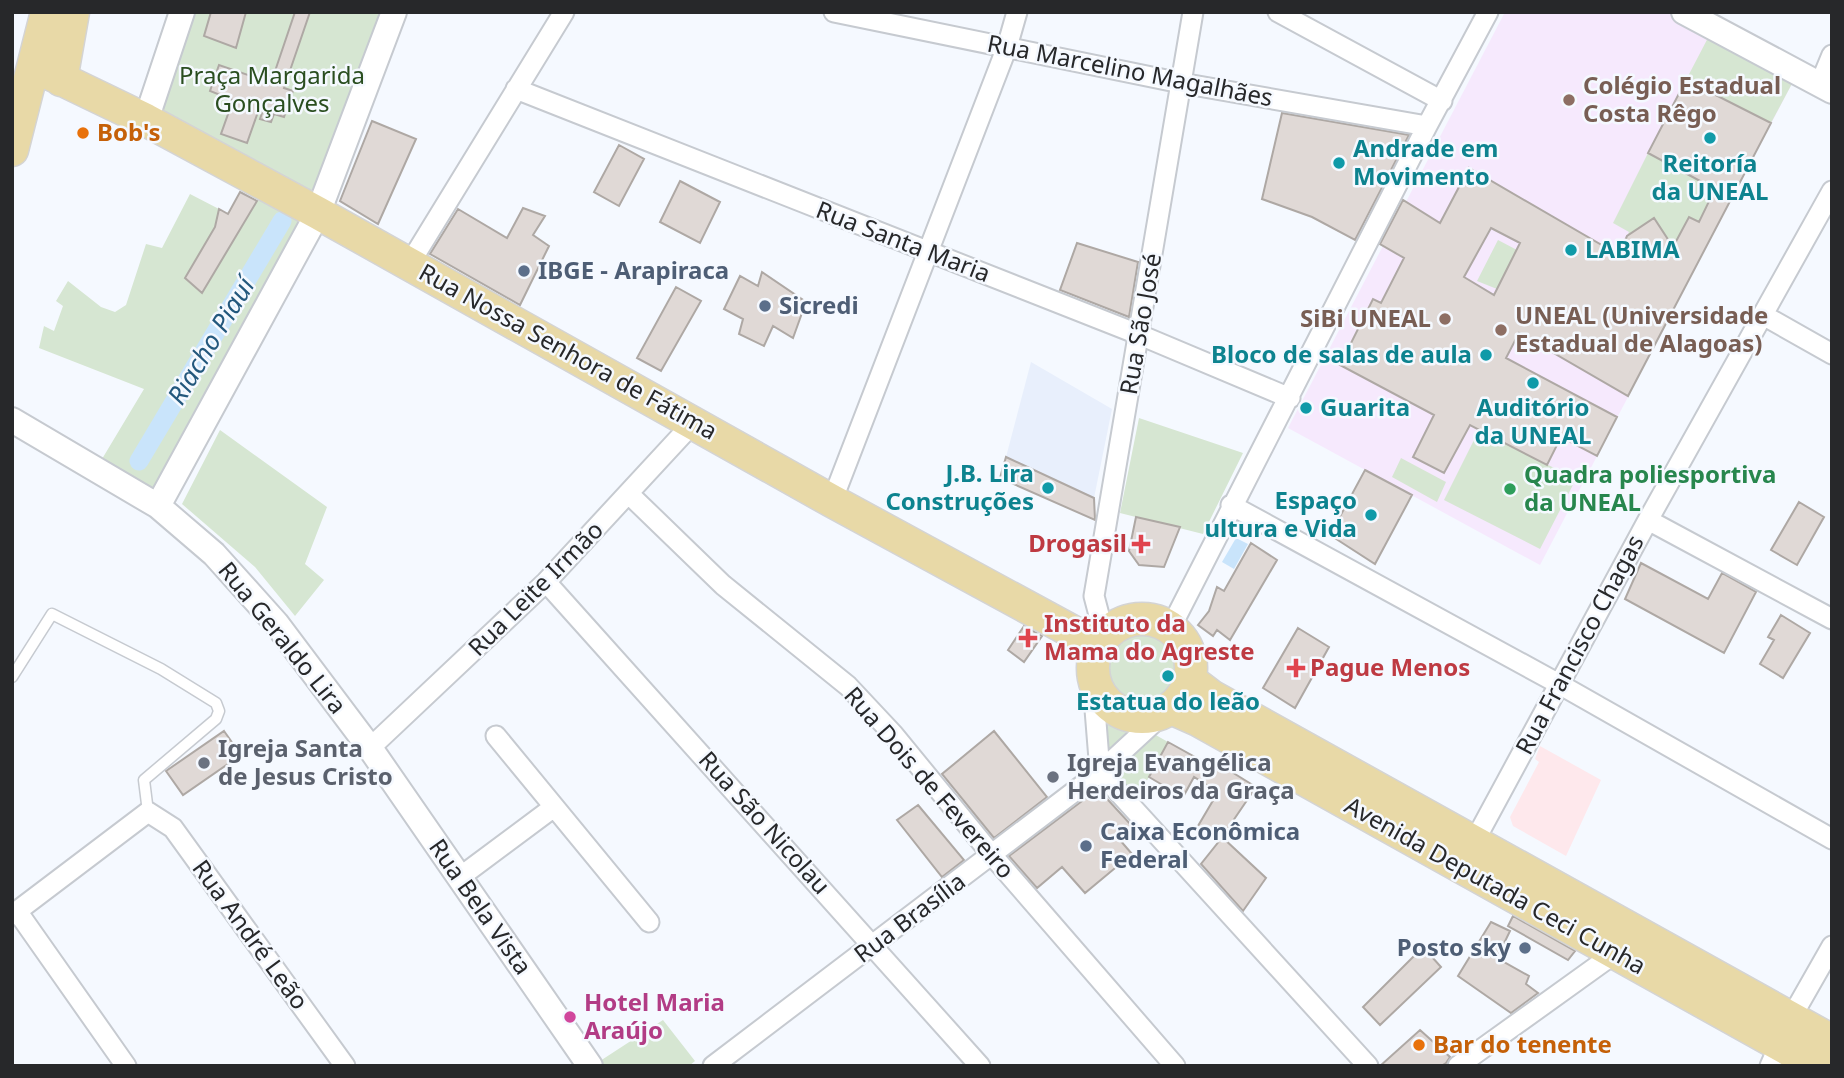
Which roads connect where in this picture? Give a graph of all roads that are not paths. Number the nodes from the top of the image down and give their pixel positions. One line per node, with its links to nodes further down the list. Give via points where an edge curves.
1 (47, 12): 14 (main road)
2 (73, 12): 14 (main road)
3 (182, 12): 19 (street)
4 (394, 12): 23 (street)
5 (564, 12): 17 (street)
6 (834, 12): 12 (street, Rua Marcelino Magalhães)
7 (1017, 12): 12 (street)
8 (1194, 12): 15 (street, Rua São José)
9 (1278, 12): 18 (street)
10 (1489, 12): 18 (street)
11 (1684, 12): 16 (street)
12 (1007, 47): 15 (street, Rua Marcelino Magalhães); 24 (street)
13 (1832, 55): 16 (street)
14 (48, 73): 19 (main road, Rua Nossa Senhora de Fátima); 21 (main road)
15 (1181, 83): 20 (street, Rua Marcelino Magalhães); 27 (street, Rua São José)
16 (1826, 88)
17 (516, 89): 24 (street, Rua Santa Maria); 25 (street)
18 (1442, 100): 20 (street)
19 (146, 120): 23 (main road, Rua Nossa Senhora de Fátima)
20 (1427, 126): 29 (street)
21 (12, 150)
22 (1832, 191): 26 (street, Rua Francisco Chagas)
23 (318, 213): 25 (main road, Rua Nossa Senhora de Fátima); 35 (street)
24 (926, 252): 27 (street, Rua Santa Maria); 33 (street)
25 (410, 263): 31 (main road, Rua Nossa Senhora de Fátima)
26 (1763, 315): 28 (street); 36 (street, Rua Francisco Chagas)
27 (1140, 335): 29 (street, Rua Santa Maria); 38 (street, Rua São José)
28 (1832, 354)
29 (1290, 398): 34 (street)
30 (12, 420): 35 (street, Rua Geraldo Lira)
31 (694, 422): 32 (street, Rua Leite Irmão); 33 (main road, Rua Nossa Senhora de Fátima)
32 (630, 495): 37 (street, Rua Leite Irmão); 54 (street, Rua Dois de Fevereiro, via 723,585 848,686)
33 (832, 501): 41 (main road, Rua Nossa Senhora de Fátima)
34 (1231, 505): 40 (street); 45 (street)
35 (158, 506): 48 (street, Rua Geraldo Lira, via 214,554 276,623)
36 (1648, 520): 39 (street); 45 (street, Rua Francisco Chagas)
37 (546, 582): 48 (street, Rua Leite Irmão); 59 (street, Rua São Nicolau)
38 (1094, 596): 41 (street, via 1090,625); 42 (street, Rua São José)
39 (1832, 619)
40 (1171, 627): 42 (main road, via 1143,618 1129,619); 44 (main road, via 1184,641 1191,660)
41 (1067, 629): 42 (main road, Rua Nossa Senhora de Fátima)
42 (1098, 650): 46 (main road, via 1098,691 1110,707 1128,716 1148,717); 49 (street, Rua São José)
43 (12, 677): 51 (lane, via 52,614 161,669 216,703 216,719 144,780)
44 (1190, 680): 46 (main road, via 1180,701); 53 (main road, Avenida Deputada Ceci Cunha)
45 (1559, 684): 52 (street); 53 (street, Rua Francisco Chagas)
46 (1169, 710): 49 (street, Rua Brasília); 58 (main road, Avenida Deputada Ceci Cunha, via 1198,720 1444,855)
47 (496, 736): 50 (street)
48 (370, 748): 55 (street, Rua Bela Vista)
49 (1100, 772): 54 (street, Rua Brasília); 69 (street)
50 (554, 807): 55 (street); 57 (street)
51 (148, 812): 56 (street); 64 (street, Rua André Leão, via 173,828)
52 (1832, 839)
53 (1474, 842): 58 (main road, Avenida Deputada Ceci Cunha)
54 (992, 855): 59 (street, Rua Brasília); 68 (street, Rua Dois de Fevereiro)
55 (460, 877): 65 (street, Rua Bela Vista)
56 (15, 913): 63 (street)
57 (649, 922)
58 (1617, 939): 62 (main road, Avenida Deputada Ceci Cunha); 70 (street)
59 (875, 946): 66 (street, Rua Brasília); 67 (street, Rua São Nicolau)
60 (1832, 946): 62 (street)
61 (1832, 1041): 62 (main road, Avenida Deputada Ceci Cunha)
62 (1781, 1043): 71 (main road, Avenida Deputada Ceci Cunha)
63 (126, 1066)
64 (345, 1066)
65 (590, 1066)
66 (713, 1066)
67 (980, 1066)
68 (1175, 1066)
69 (1368, 1066)
70 (1458, 1066)
71 (1818, 1066)

